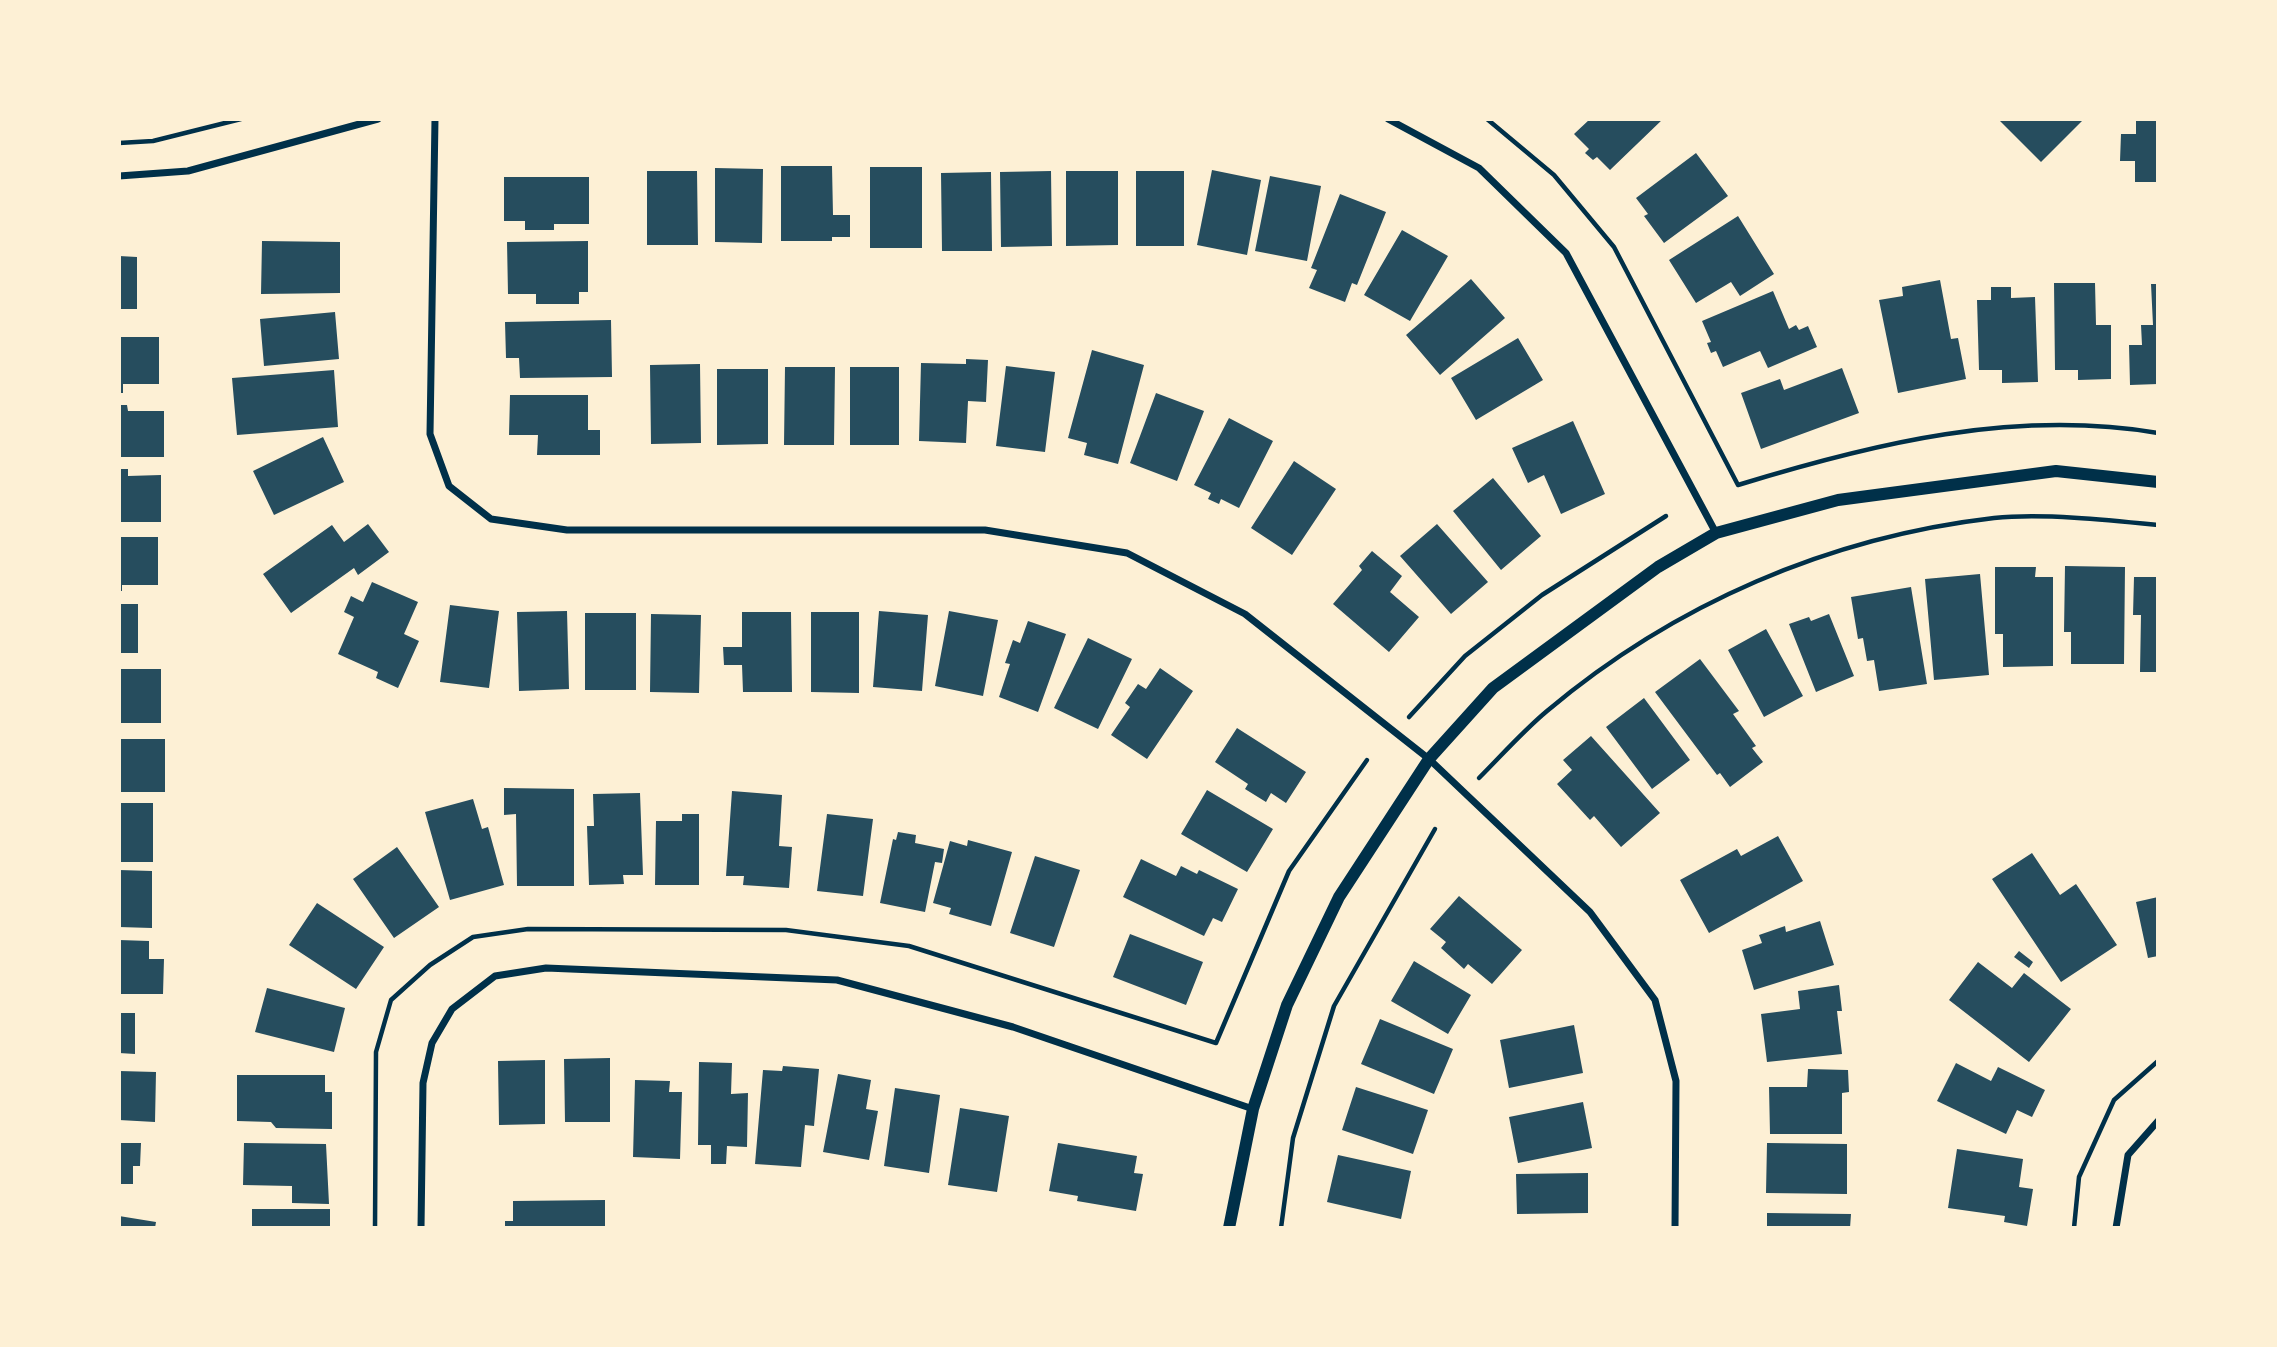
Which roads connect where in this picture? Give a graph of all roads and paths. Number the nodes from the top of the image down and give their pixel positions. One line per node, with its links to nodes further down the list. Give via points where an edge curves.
1 (241, 119): 6 (path, via 153,141)
2 (378, 119): 7 (street, via 188,171)
3 (435, 119): 14 (street, via 430,434 449,486 491,519 567,530 985,530 1127,553 1245,614)
4 (1388, 119): 12 (street, via 1479,168 1566,253)
5 (1487, 119): 8 (path, via 1554,175 1614,247 1738,485 1905,439 2009,425 2120,426)
6 (119, 144)
7 (119, 176)
8 (2158, 432)
9 (2158, 482): 12 (street, via 2056,471 1838,500)
10 (1666, 516): 13 (path, via 1542,595 1465,656)
11 (2158, 525): 15 (path, via 1996,518 1862,542 1753,580 1641,641 1547,711)
12 (1716, 533): 14 (street, via 1658,567 1493,688)
13 (1408, 719)
14 (1430, 759): 18 (street, via 1339,897 1287,1005); 23 (street, via 1590,912 1655,1000 1676,1081)
15 (1478, 779)
16 (1435, 829): 22 (path, via 1334,1006 1293,1138)
17 (2158, 1061): 24 (path, via 2114,1100 2079,1177)
18 (1253, 1109): 20 (street, via 1013,1027 837,980 545,968 495,976 452,1009 432,1043 422,1083); 21 (street)
19 (2158, 1121): 25 (street, via 2128,1155)
20 (421, 1228)
21 (1229, 1228)
22 (1281, 1228)
23 (1675, 1228)
24 (2074, 1228)
25 (2116, 1228)

